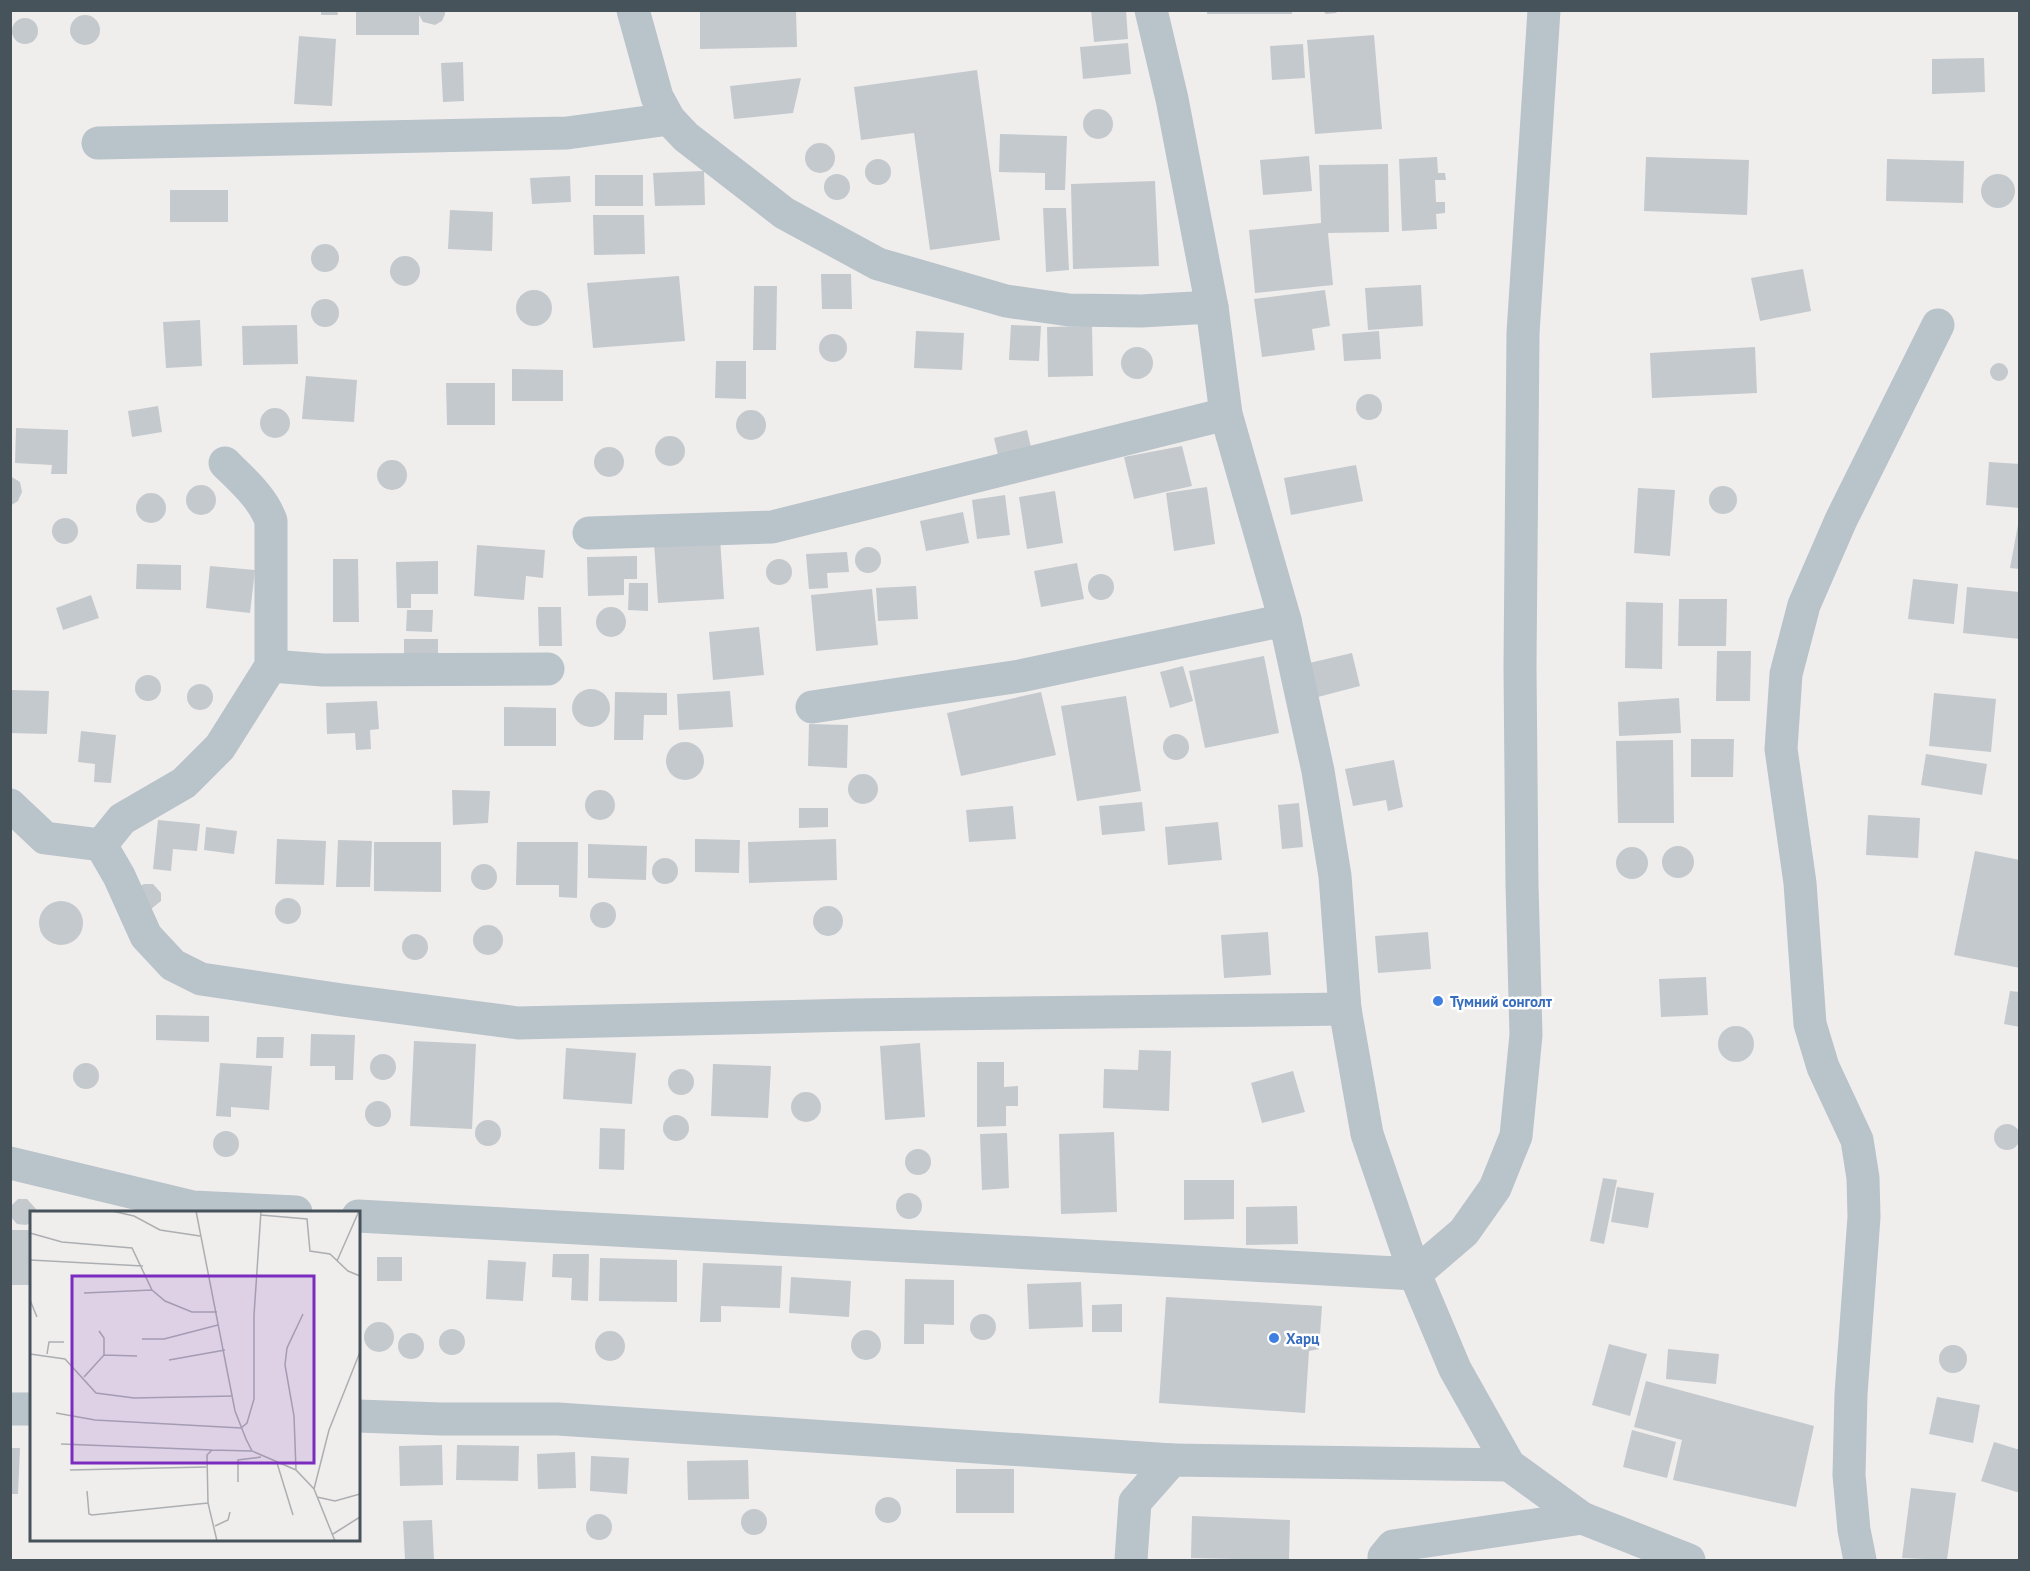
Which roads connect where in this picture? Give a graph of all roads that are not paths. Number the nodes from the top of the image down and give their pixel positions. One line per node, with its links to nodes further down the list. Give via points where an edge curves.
1 (633, 10): 4 (street, via 657,97)
2 (1151, 10): 6 (street)
3 (1544, 10): 21 (street, via 1523,333 1520,666 1526,1035 1516,1136 1495,1188 1464,1232)
4 (669, 119): 5 (street, via 567,133); 6 (street, via 686,137 784,213 878,264 1006,301 1069,310)
5 (98, 143)
6 (1212, 307): 8 (street)
7 (1938, 325): 31 (street, via 1804,605 1786,674 1781,749 1800,883 1810,1024 1823,1067 1857,1140 1863,1178 1849,1475)
8 (1226, 414): 10 (street, via 772,527); 11 (street)
9 (225, 463): 12 (street, via 251,490 271,520)
10 (589, 533)
11 (1285, 620): 14 (street, via 1020,676); 17 (street, via 1318,771 1335,876)
12 (271, 666): 13 (street, via 323,670); 16 (street, via 220,747 184,783 122,819)
13 (548, 669)
14 (812, 707)
15 (10, 805): 16 (street, via 45,838)
16 (101, 845): 17 (street, via 146,936 173,965 201,980 342,1000 518,1023)
17 (1346, 1009): 21 (street, via 1367,1134)
18 (10, 1162): 19 (street, via 193,1207)
19 (275, 1211)
20 (360, 1216): 21 (street)
21 (1415, 1274): 26 (street, via 1455,1369)
22 (10, 1409): 23 (street)
23 (30, 1409)
24 (360, 1416): 25 (street, via 558,1419)
25 (1172, 1460): 26 (street); 28 (street, via 1135,1502)
26 (1509, 1466): 27 (street)
27 (1582, 1518): 29 (street, via 1393,1546); 30 (street)
28 (1131, 1560)
29 (1384, 1560)
30 (1689, 1560)
31 (1860, 1560)

